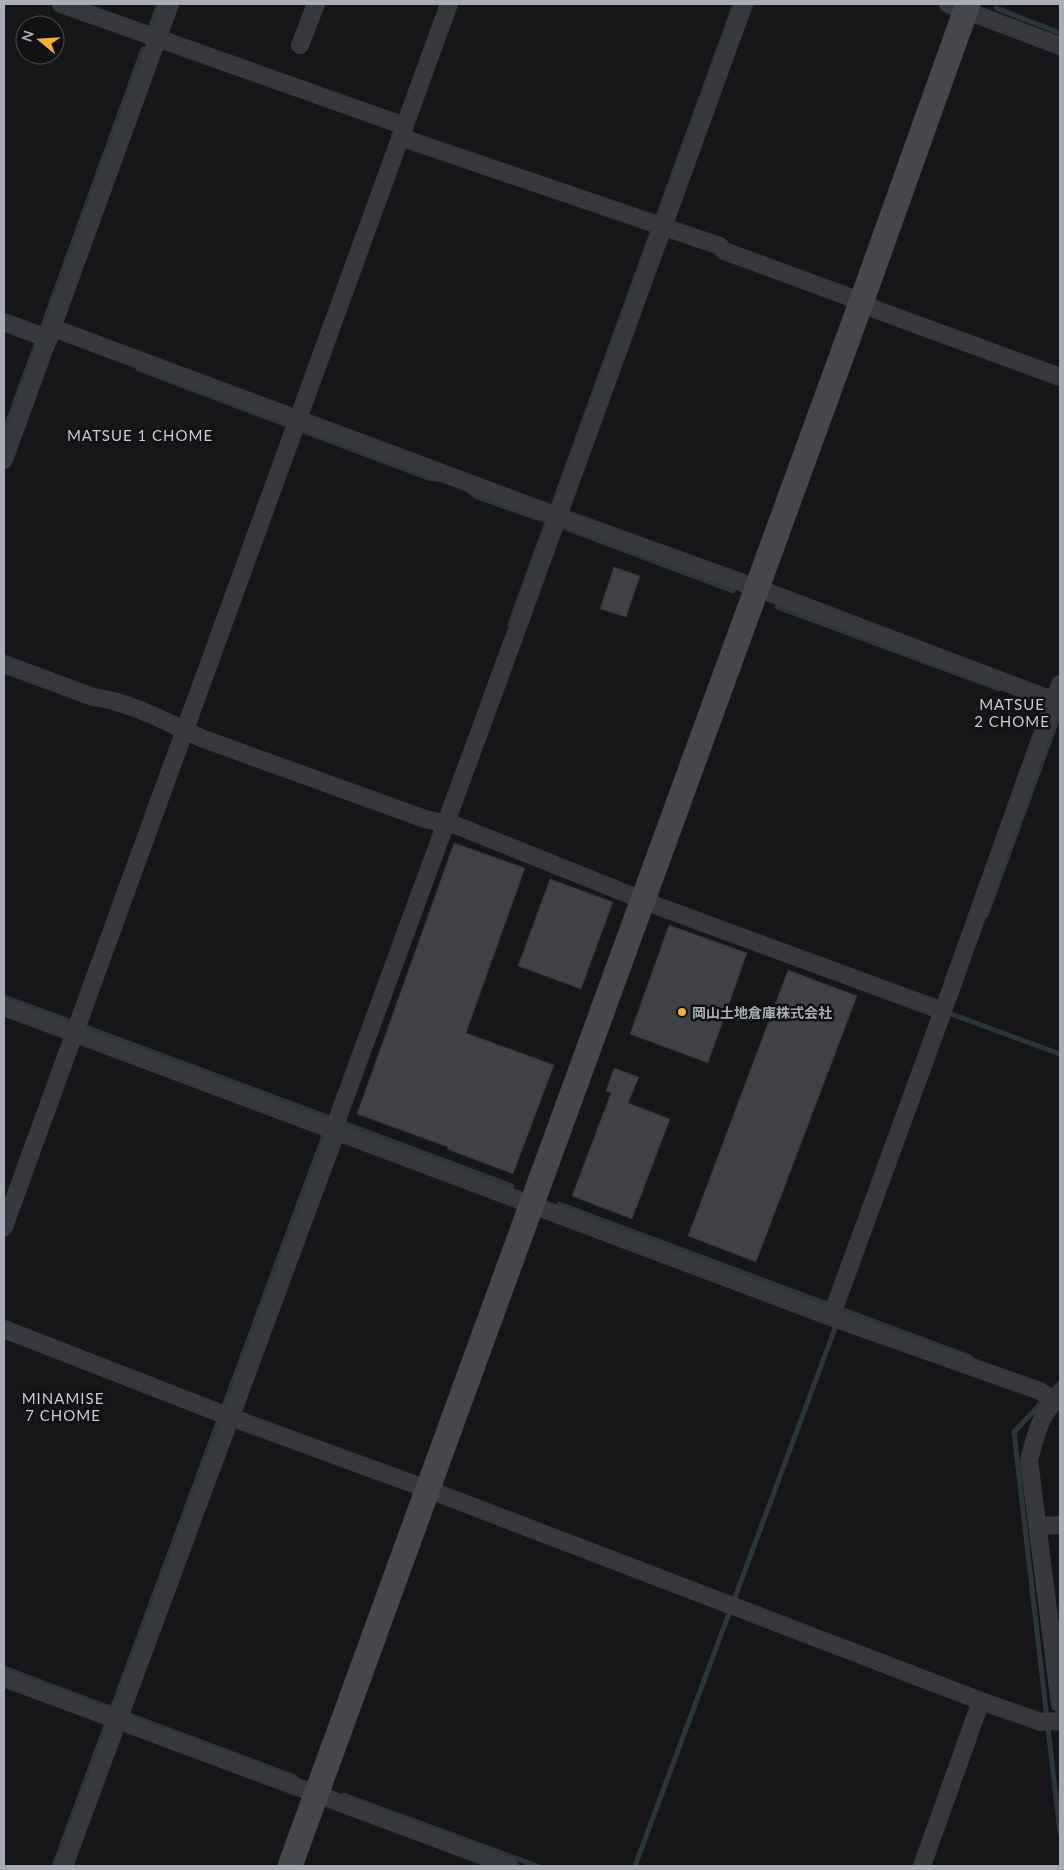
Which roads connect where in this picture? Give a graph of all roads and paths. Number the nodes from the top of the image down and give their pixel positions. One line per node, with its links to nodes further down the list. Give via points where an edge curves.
1 (61, 4): 7 (street)
2 (170, 4): 7 (street)
3 (316, 4): 8 (street)
4 (449, 4): 10 (street)
5 (744, 4): 11 (street)
6 (961, 6): 9 (street); 12 (street)
7 (157, 38): 10 (street); 14 (street)
8 (300, 45)
9 (1060, 46)
10 (402, 132): 11 (street); 16 (street)
11 (659, 224): 12 (street); 18 (street)
12 (861, 303): 15 (street); 19 (street)
13 (4, 322): 14 (street)
14 (51, 334): 16 (street); 17 (street)
15 (1060, 377)
16 (297, 418): 18 (street); 23 (street)
17 (4, 460)
18 (553, 518): 19 (street); 24 (street)
19 (757, 588): 22 (street); 25 (street)
20 (4, 664): 23 (street, via 93,697 105,698)
21 (1060, 684): 22 (street)
22 (1054, 706): 27 (street)
23 (184, 730): 24 (street); 28 (street)
24 (439, 822): 25 (street, via 458,826); 29 (street)
25 (643, 900): 27 (street); 30 (street)
26 (4, 1007): 28 (street)
27 (943, 1011): 32 (street)
28 (74, 1034): 29 (street); 31 (street)
29 (332, 1125): 30 (street); 35 (street, via 333,1141)
30 (531, 1205): 32 (street); 36 (street)
31 (4, 1227)
32 (836, 1314): 34 (street)
33 (4, 1329): 35 (street)
34 (1051, 1396): 38 (street, via 1038,1424 1029,1460)
35 (224, 1415): 36 (street); 42 (street)
36 (427, 1489): 40 (street); 44 (street)
37 (1060, 1524): 38 (street)
38 (1039, 1526): 41 (street)
39 (4, 1678): 42 (street)
40 (981, 1701): 43 (street); 48 (street)
41 (1060, 1704)
42 (115, 1716): 44 (street); 45 (street)
43 (1051, 1722)
44 (316, 1795): 46 (street); 47 (street)
45 (64, 1866)
46 (290, 1866)
47 (510, 1866)
48 (922, 1866)

